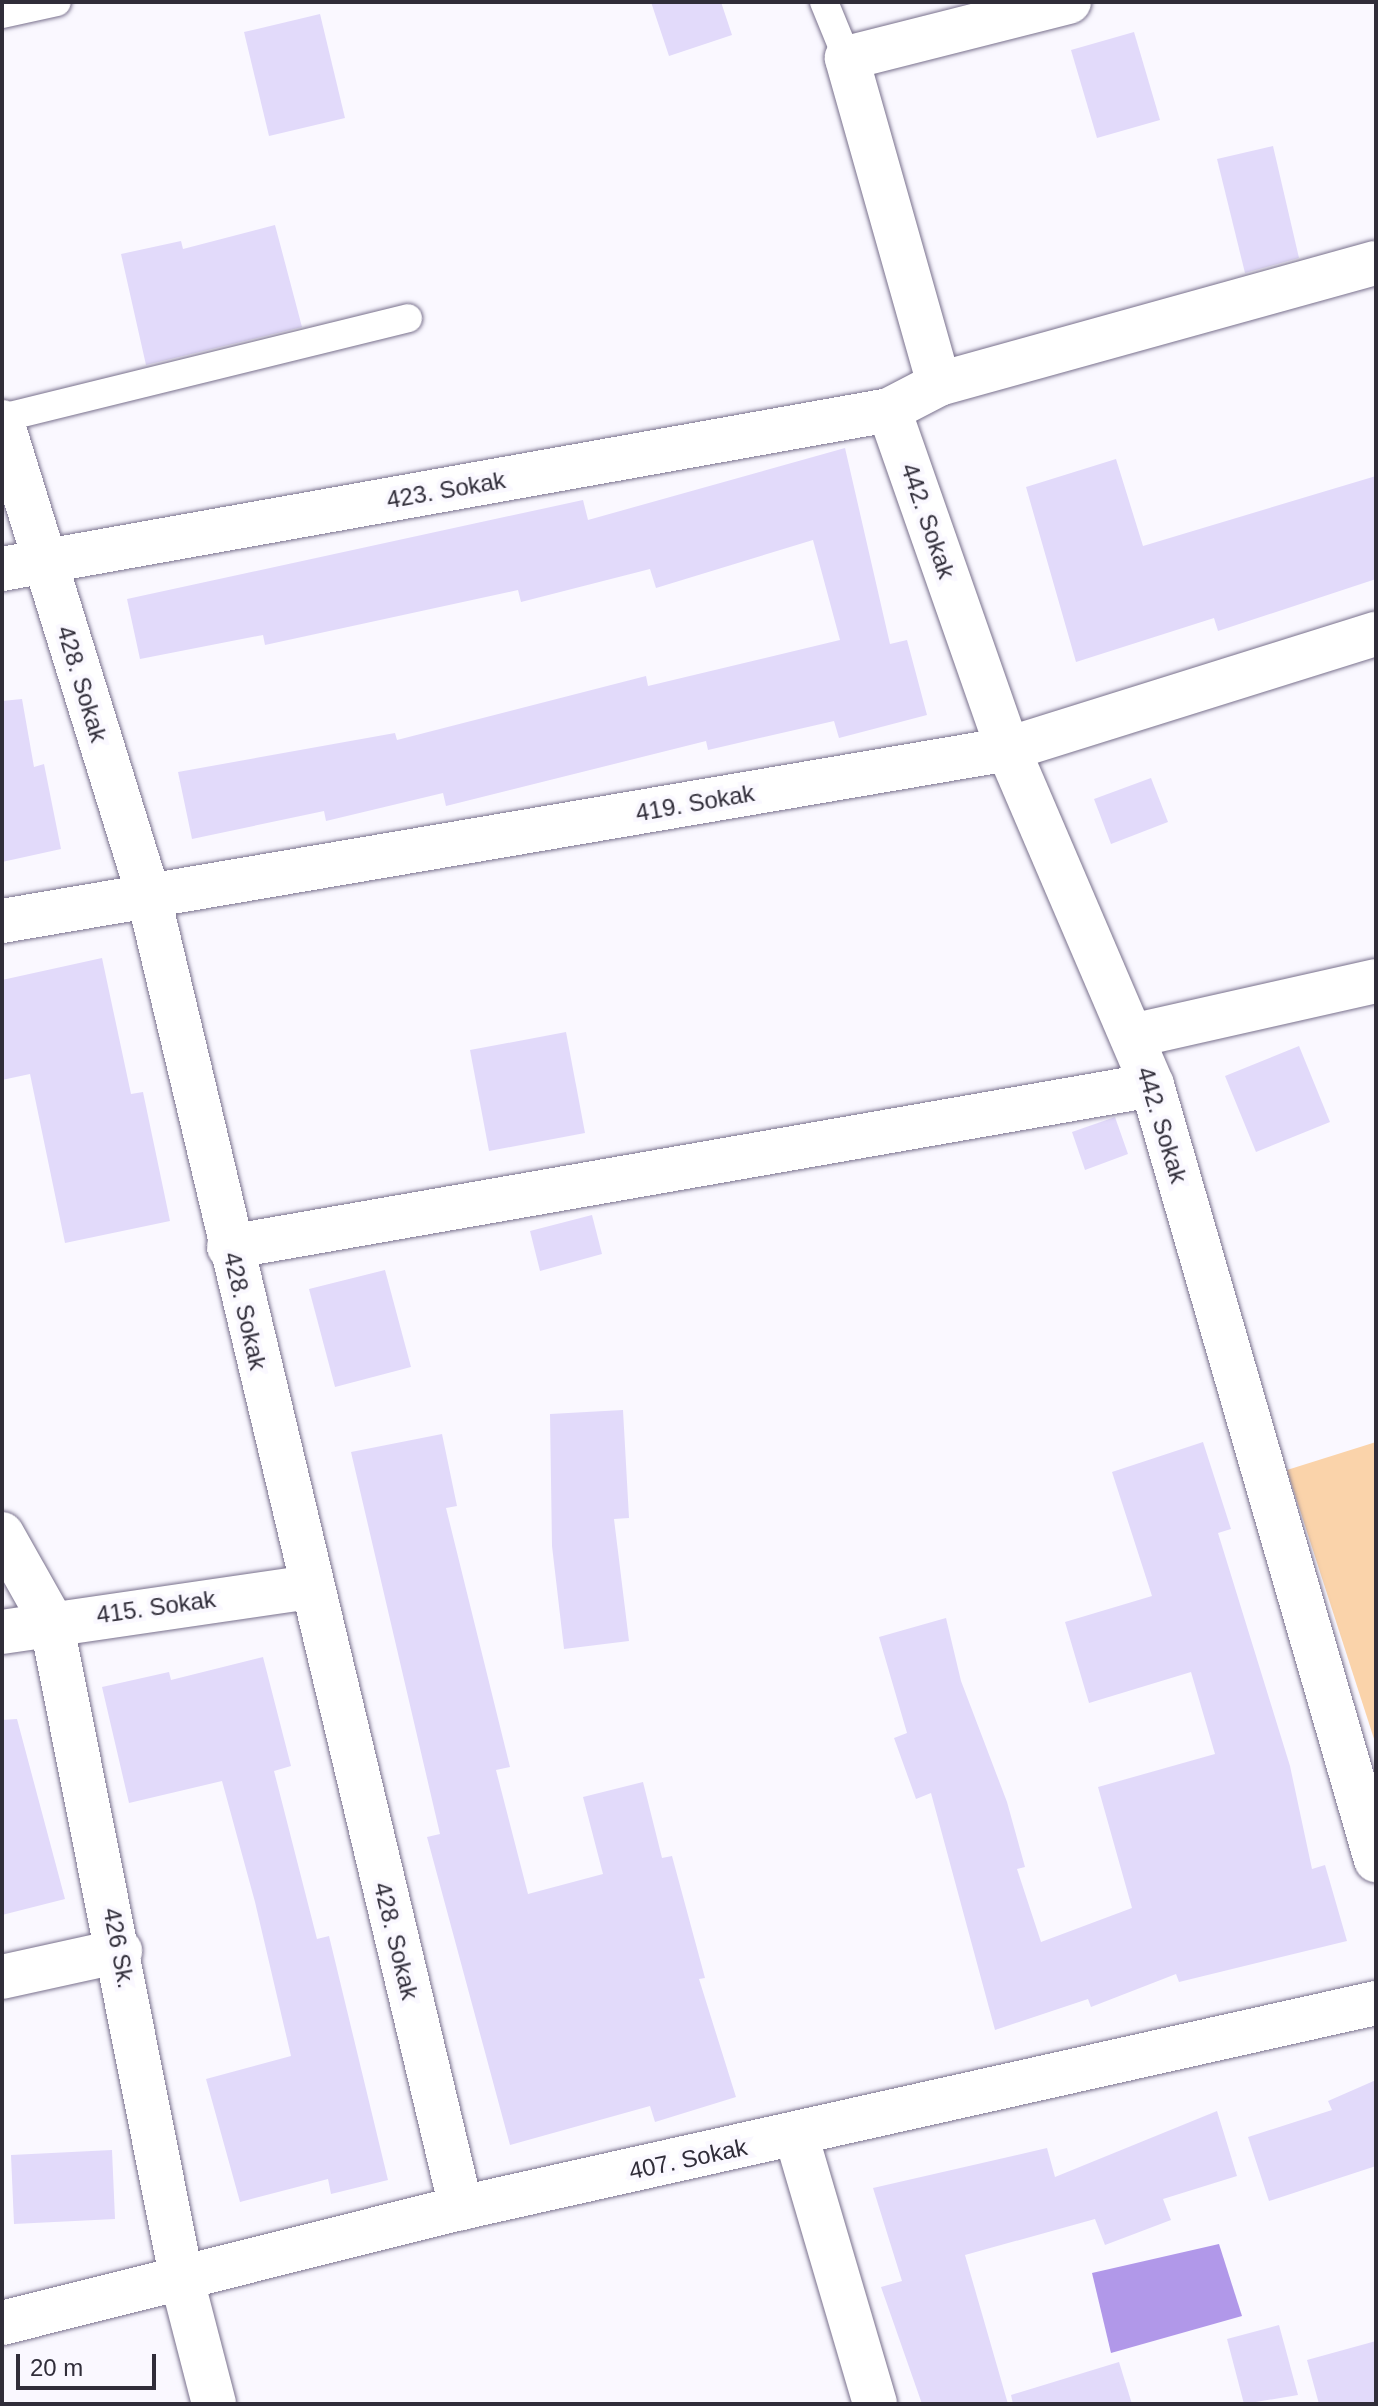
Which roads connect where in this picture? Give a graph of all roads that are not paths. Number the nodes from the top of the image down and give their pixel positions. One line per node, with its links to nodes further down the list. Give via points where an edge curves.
1 (57, 2): 4 (lane)
2 (824, 2): 5 (lane)
3 (1069, 2): 5 (street)
4 (2, 14)
5 (847, 58): 8 (street)
6 (1376, 263): 8 (street, 423. Sokak)
7 (408, 318): 10 (lane)
8 (939, 384): 9 (street, 423. Sokak)
9 (889, 410): 11 (street, 423. Sokak); 14 (street, 442. Sokak)
10 (2, 420): 11 (street, 428. Sokak)
11 (45, 563): 12 (street, 423. Sokak); 15 (street, 428. Sokak)
12 (2, 569)
13 (1376, 634): 14 (street, 419. Sokak)
14 (1008, 749): 15 (street, 419. Sokak); 18 (street, 442. Sokak)
15 (149, 898): 16 (street, 419. Sokak); 20 (street, 428. Sokak)
16 (2, 921)
17 (1376, 981): 18 (street)
18 (1132, 1036): 19 (street, 442. Sokak)
19 (1152, 1085): 20 (street); 25 (street, 442. Sokak)
20 (229, 1247): 22 (street, 428. Sokak)
21 (2, 1534): 23 (street, 426 Sk.)
22 (311, 1587): 23 (street, 415. Sokak); 30 (street, 428. Sokak)
23 (51, 1621): 24 (street, 415. Sokak); 26 (street, 426 Sk.)
24 (2, 1632)
25 (1376, 1860)
26 (120, 1951): 27 (street); 31 (street, 426 Sk.)
27 (2, 1977)
28 (1376, 2003): 29 (street, 407. Sokak)
29 (796, 2135): 30 (street, 407. Sokak); 34 (street)
30 (461, 2208): 31 (street, 407. Sokak)
31 (181, 2276): 32 (street, 407. Sokak); 33 (street, 426 Sk.)
32 (2, 2323)
33 (214, 2404)
34 (875, 2404)

